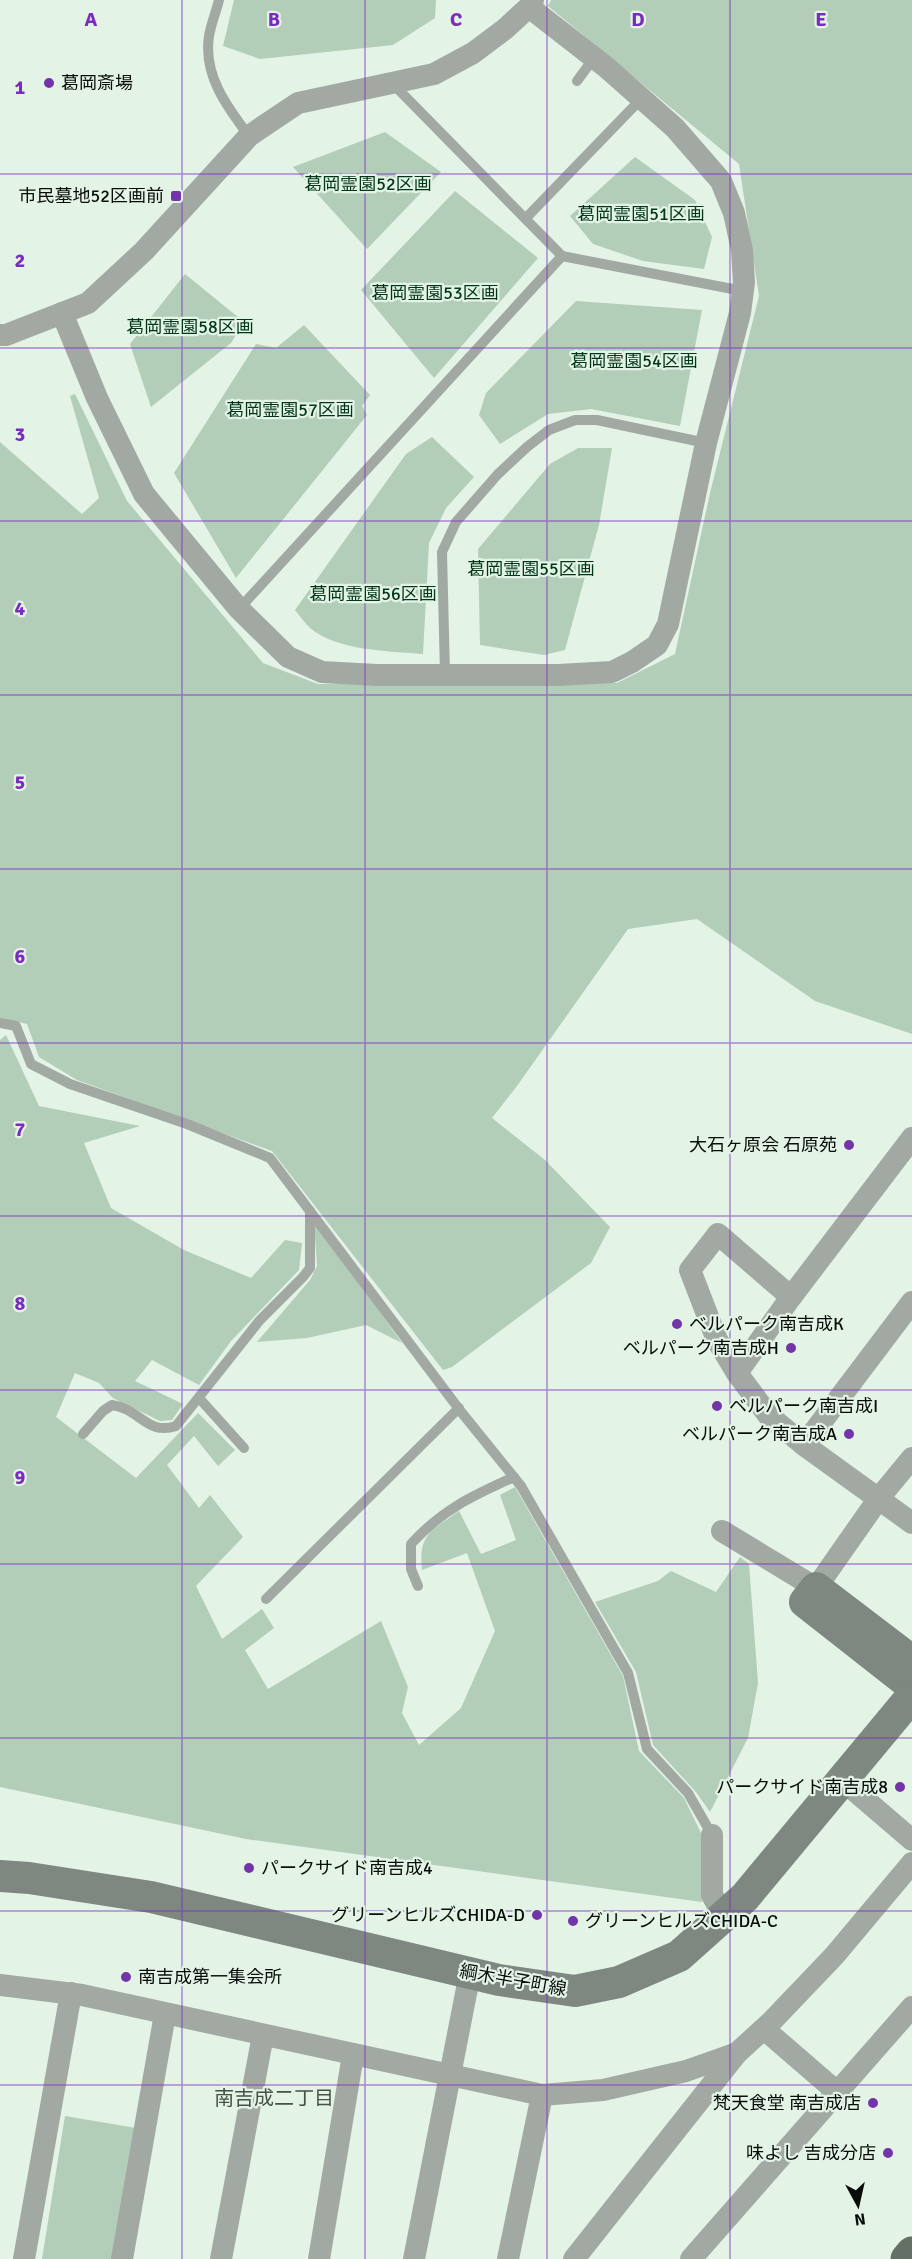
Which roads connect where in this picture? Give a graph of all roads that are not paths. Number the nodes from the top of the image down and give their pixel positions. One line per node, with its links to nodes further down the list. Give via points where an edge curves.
1 (219, 0): 7 (lane, via 209,38 210,72 227,107)
2 (531, 4): 3 (street); 5 (street, via 473,53 434,74)
3 (594, 58): 4 (lane); 6 (street)
4 (577, 81)
5 (392, 82): 7 (street, via 298,103); 8 (lane)
6 (642, 98): 8 (lane); 10 (street, via 675,128 720,181 734,213 742,250)
7 (249, 136): 11 (street, via 144,251 88,303)
8 (526, 218): 9 (lane)
9 (562, 256): 10 (lane); 14 (lane)
10 (743, 291): 13 (street)
11 (62, 313): 12 (street); 14 (street, via 97,398 144,494)
12 (0, 335)
13 (706, 443): 15 (street, via 669,624 657,645 612,672); 15 (lane, via 597,420 575,420 549,430 527,447 456,522 442,552)
14 (239, 609): 15 (street, via 288,657 322,672)
15 (445, 674)
16 (0, 1023): 18 (lane, via 16,1026 31,1064 70,1084 187,1124 270,1158)
17 (912, 1138): 19 (street)
18 (310, 1211): 22 (lane, via 310,1268 260,1320); 23 (lane)
19 (791, 1297): 21 (street); 21 (street, via 718,1234 690,1270 717,1340)
20 (912, 1302): 25 (street)
21 (737, 1373): 25 (street, via 768,1415)
22 (199, 1398): 24 (lane, via 176,1426 165,1430 151,1426 123,1406 112,1405); 26 (lane)
23 (459, 1408): 28 (lane); 34 (lane)
24 (83, 1434)
25 (804, 1444): 29 (street)
26 (244, 1448)
27 (912, 1458): 29 (street)
28 (514, 1477): 32 (lane, via 461,1501 411,1544 411,1569); 39 (lane, via 628,1673 647,1749 688,1794)
29 (879, 1498): 30 (street); 33 (street)
30 (912, 1523)
31 (722, 1531): 33 (street)
32 (418, 1586)
33 (816, 1588): 35 (street); 36 (street, via 805,1602)
34 (266, 1599)
35 (912, 1661)
36 (912, 1686)
37 (912, 1696): 38 (street, 綱木半子町線)
38 (842, 1780): 40 (street); 43 (street, 綱木半子町線, via 745,1897)
39 (712, 1835): 43 (street, via 712,1895)
40 (912, 1840)
41 (912, 1863): 49 (street, via 834,1956)
42 (0, 1876): 44 (street, 綱木半子町線, via 151,1897)
43 (724, 1916): 44 (street, 綱木半子町線, via 679,1956 619,1982 575,1991)
44 (470, 1973): 53 (street)
45 (0, 1985): 46 (street)
46 (71, 1993): 48 (street); 57 (street)
47 (912, 2007): 54 (street)
48 (165, 2014): 50 (street); 58 (street)
49 (764, 2029): 51 (street); 54 (street)
50 (263, 2035): 52 (street); 59 (street)
51 (736, 2053): 55 (street, via 686,2071 603,2090); 63 (street)
52 (353, 2055): 53 (street); 60 (street)
53 (451, 2077): 55 (street); 61 (street)
54 (837, 2092): 64 (street)
55 (542, 2095): 62 (street)
56 (912, 2253): 65 (main road)
57 (24, 2259)
58 (122, 2259)
59 (221, 2259)
60 (319, 2259)
61 (414, 2259)
62 (508, 2259)
63 (574, 2259)
64 (691, 2259)
65 (907, 2259)

